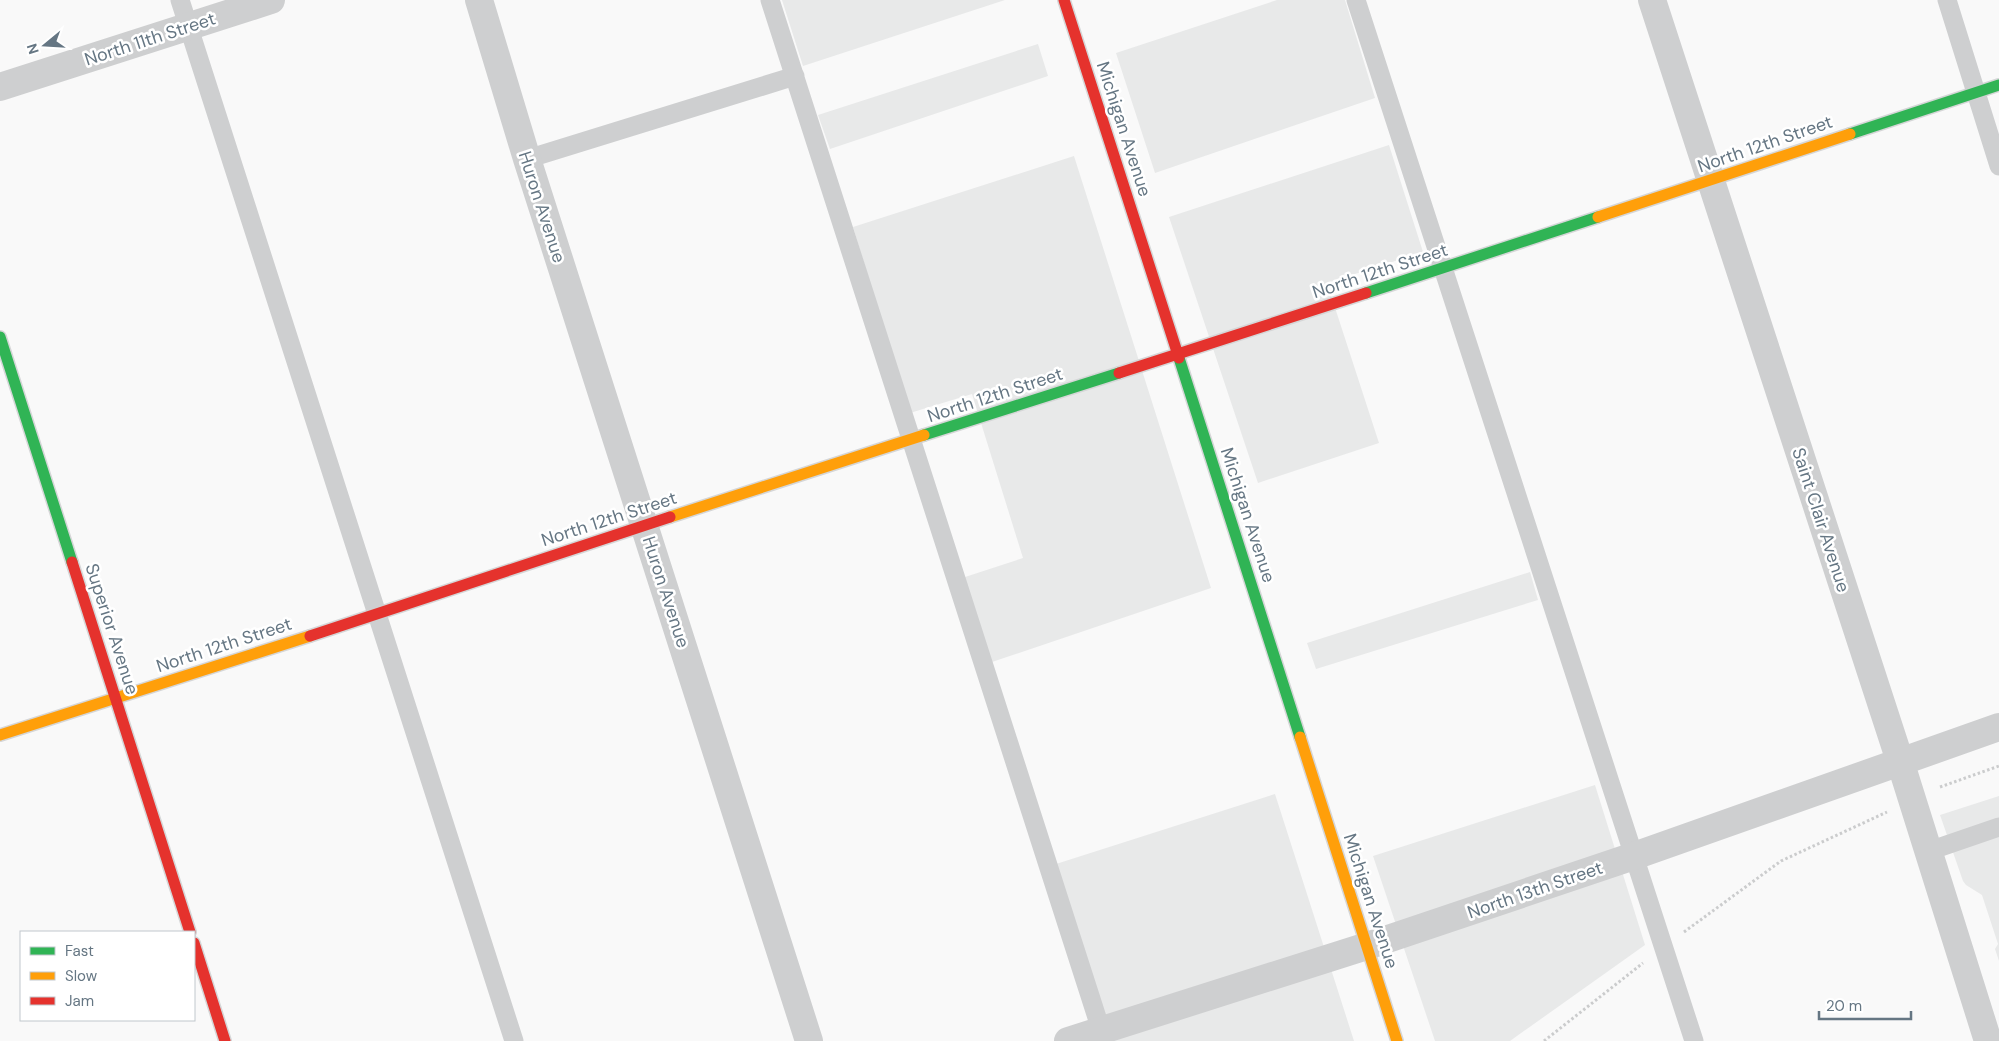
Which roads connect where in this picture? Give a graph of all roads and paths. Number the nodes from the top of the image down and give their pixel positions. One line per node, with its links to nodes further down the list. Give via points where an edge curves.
1 (180, 0): 9 (lane)
2 (271, 0): 9 (street, North 11th Street)
3 (479, 0): 14 (street, Huron Avenue)
4 (770, 0): 10 (lane)
5 (1064, 0): 19 (street, Michigan Avenue)
6 (1356, 0): 17 (lane)
7 (1652, 0): 16 (street, Saint Clair Avenue)
8 (1947, 0): 13 (lane)
9 (189, 26): 12 (street, North 11th Street); 22 (lane)
10 (794, 76): 14 (lane); 20 (lane)
11 (1999, 85): 13 (street, North 12th Street)
12 (0, 87)
13 (1976, 92): 15 (lane); 16 (street, North 12th Street)
14 (527, 159): 21 (street, Huron Avenue)
15 (1999, 166)
16 (1711, 181): 17 (street, North 12th Street); 26 (street, Saint Clair Avenue)
17 (1442, 269): 19 (street, North 12th Street); 32 (lane)
18 (0, 337): 23 (street, Superior Avenue)
19 (1178, 355): 20 (street, North 12th Street); 35 (street, Michigan Avenue)
20 (911, 440): 21 (street, North 12th Street); 37 (lane)
21 (644, 525): 22 (street, North 12th Street); 40 (street, Huron Avenue)
22 (377, 615): 23 (street, North 12th Street); 39 (lane)
23 (116, 698): 25 (street, North 12th Street); 33 (street, Superior Avenue)
24 (1999, 727): 26 (street, North 13th Street)
25 (0, 735)
26 (1900, 761): 31 (street, Saint Clair Avenue); 32 (street, North 13th Street)
27 (1999, 766): 28 (path)
28 (1935, 789)
29 (1883, 814): 36 (path, via 1781,861)
30 (1999, 827): 31 (lane)
31 (1929, 851): 45 (street, Saint Clair Avenue)
32 (1634, 856): 35 (street, North 13th Street); 36 (lane)
33 (190, 931)
34 (195, 946): 38 (street)
35 (1367, 946): 37 (street, North 13th Street); 42 (street, Michigan Avenue)
36 (1664, 947): 43 (path); 44 (lane)
37 (1100, 1030): 41 (street, North 13th Street)
38 (225, 1041)
39 (514, 1041)
40 (809, 1041)
41 (1068, 1041)
42 (1397, 1041)
43 (1544, 1041)
44 (1694, 1041)
45 (1988, 1041)

